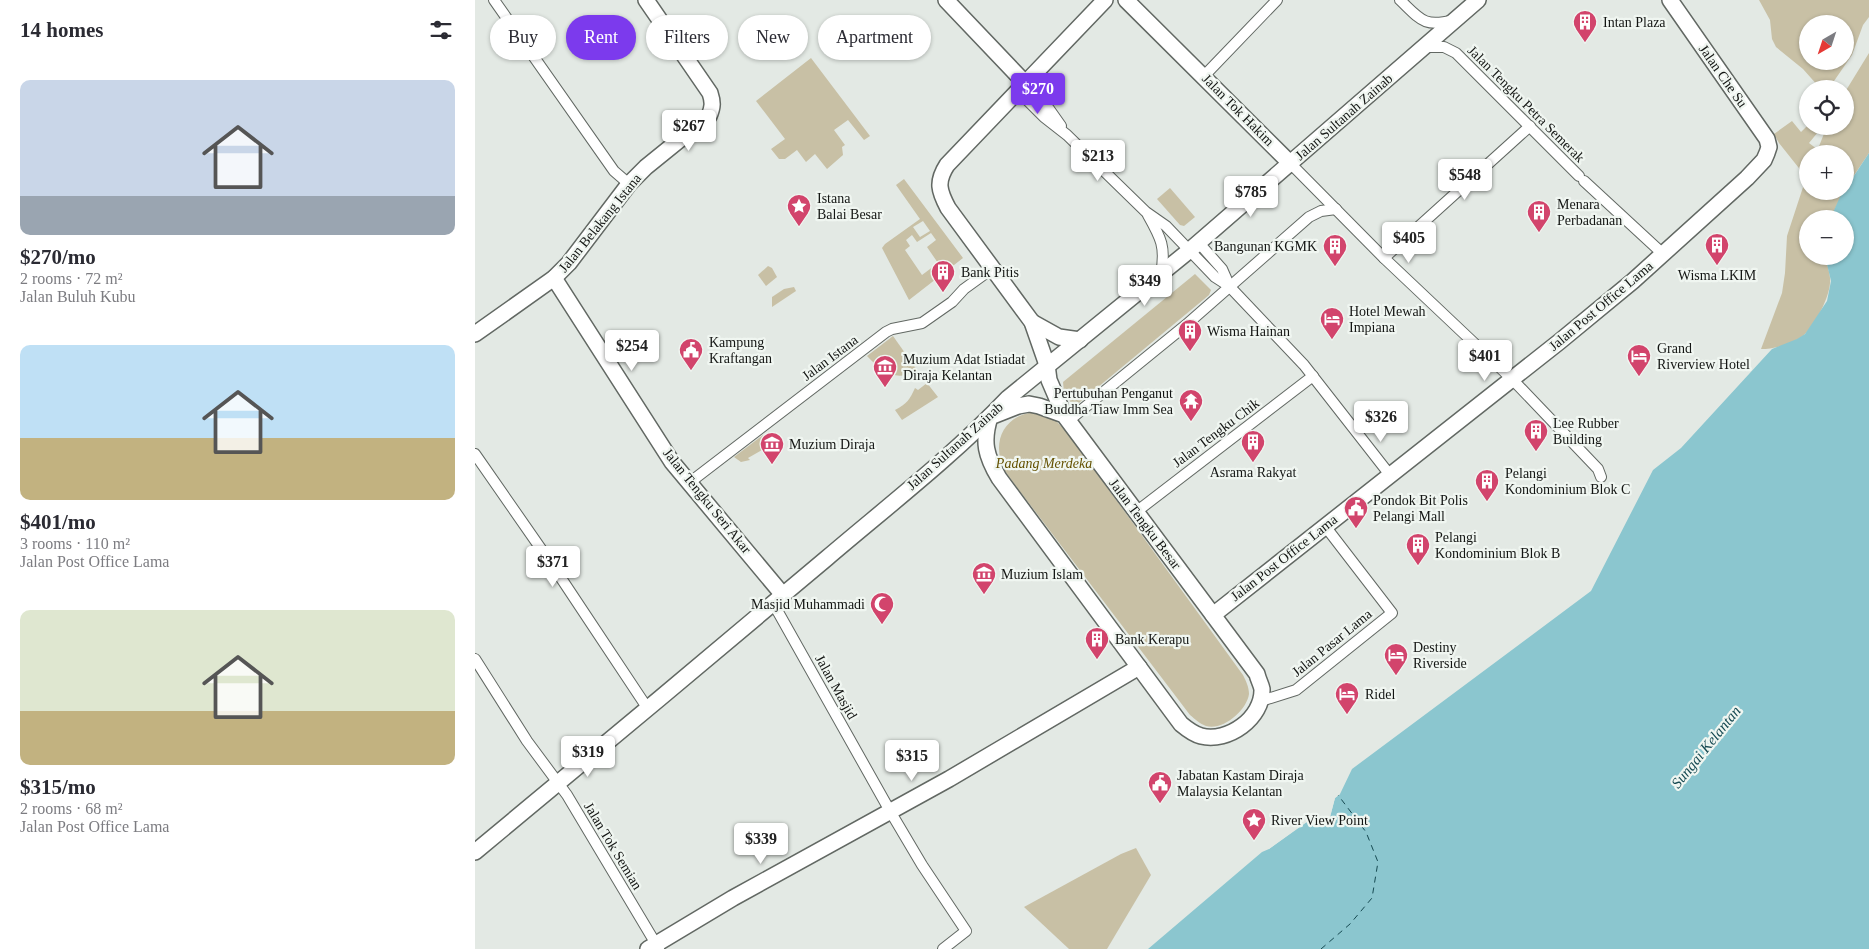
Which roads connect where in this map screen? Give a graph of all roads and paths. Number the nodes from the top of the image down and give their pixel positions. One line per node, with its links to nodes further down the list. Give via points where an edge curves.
1 (494, 0): 17 (street, via 614,171)
2 (646, 0): 17 (main road, Jalan Belakang Istana, via 713,102 709,116)
3 (946, 0): 13 (main road)
4 (1105, 0): 13 (main road)
5 (1126, 0): 12 (main road, Jalan Tok Hakim)
6 (1277, 0): 12 (street)
7 (1400, 0): 10 (street, via 1426,22)
8 (1478, 0): 10 (main road, Jalan Sultanah Zainab)
9 (1670, 0): 15 (main road, Jalan Che Su, via 1767,139)
10 (1456, 20): 11 (main road, Jalan Sultanah Zainab)
11 (1425, 47): 14 (street, Jalan Tengku Petra Semerak, via 1444,47 1456,53); 16 (main road, Jalan Sultanah Zainab)
12 (1204, 76): 16 (main road, Jalan Tok Hakim)
13 (1022, 87): 19 (street, via 1049,109 1067,135); 23 (main road, via 947,165 939,187 949,208)
14 (1530, 126): 21 (street, Jalan Tengku Petra Semerak); 22 (street)
15 (1767, 153): 21 (main road, Jalan Post Office Lama, via 1747,178)
16 (1291, 164): 18 (street, Jalan Tok Hakim); 20 (main road, Jalan Sultanah Zainab)
17 (629, 184): 25 (main road, Jalan Belakang Istana)
18 (1336, 209): 22 (street, Jalan Tok Hakim); 26 (street, via 1309,217)
19 (1146, 212): 20 (street); 24 (street, via 1163,244)
20 (1195, 246): 24 (main road, Jalan Sultanah Zainab); 26 (street, via 1215,276)
21 (1663, 254): 32 (main road, Jalan Post Office Lama)
22 (1384, 258): 32 (street, Jalan Tok Hakim)
23 (993, 268): 27 (main road); 38 (street, Jalan Istana, via 922,323 886,332)
24 (1161, 274): 29 (main road, Jalan Sultanah Zainab)
25 (554, 278): 28 (main road, Jalan Belakang Istana); 38 (main road, Jalan Tengku Seri Akar, via 672,462)
26 (1229, 286): 31 (street); 34 (street, via 1186,325)
27 (1033, 322): 29 (main road, via 1059,337); 30 (main road, Jalan Tengku Besar)
28 (475, 334)
29 (1081, 340): 30 (main road, Jalan Sultanah Zainab)
30 (1047, 365): 33 (main road, Jalan Sultanah Zainab); 34 (main road, Jalan Tengku Besar, via 1049,380)
31 (1313, 376): 36 (street); 39 (street, Jalan Tengku Chik)
32 (1512, 379): 36 (main road, Jalan Post Office Lama); 37 (street, Jalan Tok Hakim, via 1597,468)
33 (990, 417): 34 (main road, via 1029,404); 41 (main road, Jalan Sultanah Zainab); 44 (main road, via 985,445 999,478)
34 (1066, 418): 39 (main road, Jalan Tengku Besar)
35 (475, 454): 46 (street)
36 (1390, 475): 40 (main road, Jalan Post Office Lama)
37 (1601, 477)
38 (689, 482): 41 (main road, Jalan Tengku Seri Akar)
39 (1136, 512): 42 (main road, Jalan Tengku Besar)
40 (1325, 526): 42 (main road, Jalan Post Office Lama); 45 (street, Jalan Pasar Lama, via 1392,612 1296,690)
41 (778, 599): 46 (main road, Jalan Sultanah Zainab); 48 (street, Jalan Masjid)
42 (1213, 615): 45 (main road, Jalan Tengku Besar, via 1257,674 1262,687)
43 (475, 659): 47 (street, Jalan Tok Semian)
44 (1139, 667): 45 (main road, via 1181,724 1201,736 1213,737 1236,730); 48 (main road)
45 (1261, 701)
46 (648, 709): 47 (main road, Jalan Sultanah Zainab)
47 (558, 783): 49 (main road, Jalan Sultanah Zainab); 50 (street, Jalan Tok Semian)
48 (890, 811): 50 (main road, via 733,898); 51 (street, Jalan Masjid, via 966,931)
49 (475, 852)
50 (654, 948)
51 (943, 949)

